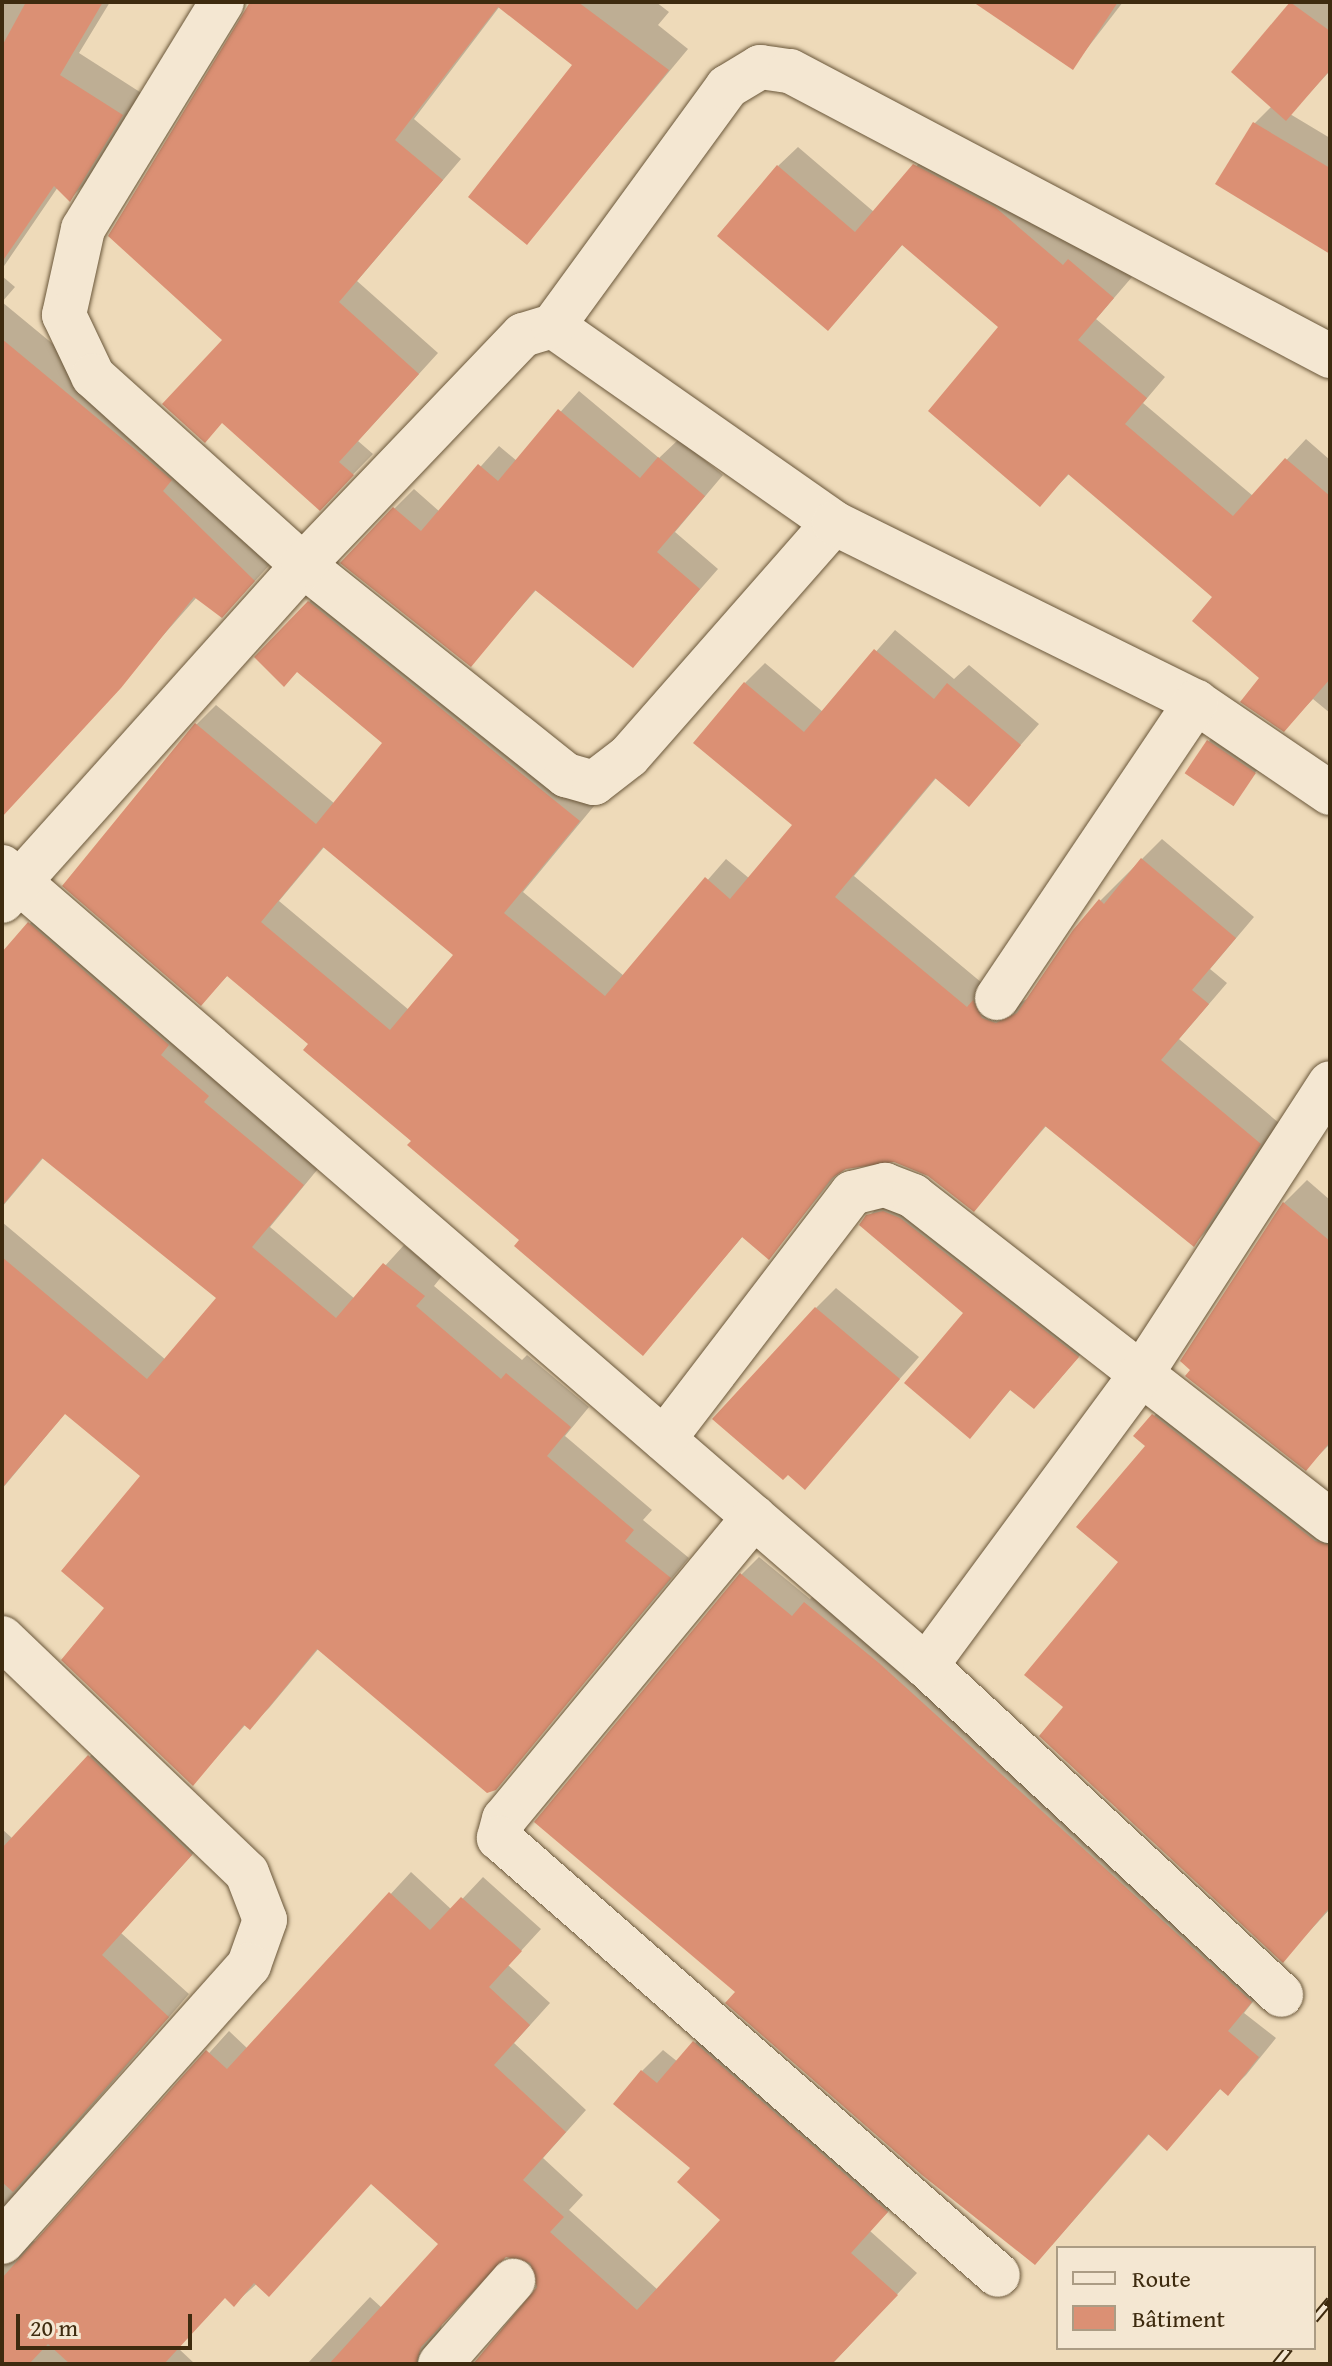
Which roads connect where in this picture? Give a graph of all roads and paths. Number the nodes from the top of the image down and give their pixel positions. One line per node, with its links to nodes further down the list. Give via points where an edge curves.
1 (222, 2): 5 (street, via 83,229 64,315 93,376)
2 (553, 326): 3 (street, via 727,87 760,67 790,71); 4 (street); 5 (street, via 523,335)
3 (1330, 356)
4 (834, 523): 5 (street, via 629,756 594,783 566,775); 6 (street)
5 (303, 565): 8 (street)
6 (1196, 702): 7 (street); 9 (street)
7 (1330, 793)
8 (8, 882): 12 (street)
9 (997, 998)
10 (1330, 1083): 11 (street)
11 (1140, 1376): 12 (street, via 913,1196 885,1185 852,1193); 14 (street); 16 (street)
12 (664, 1439): 13 (street)
13 (754, 1517): 16 (street); 19 (street, via 504,1819 499,1838)
14 (1330, 1521)
15 (9, 1660): 18 (street, via 247,1873 265,1920 249,1965)
16 (926, 1666): 17 (street)
17 (1281, 1995)
18 (2, 2242)
19 (998, 2275)
20 (513, 2281): 21 (street)
21 (440, 2364)

